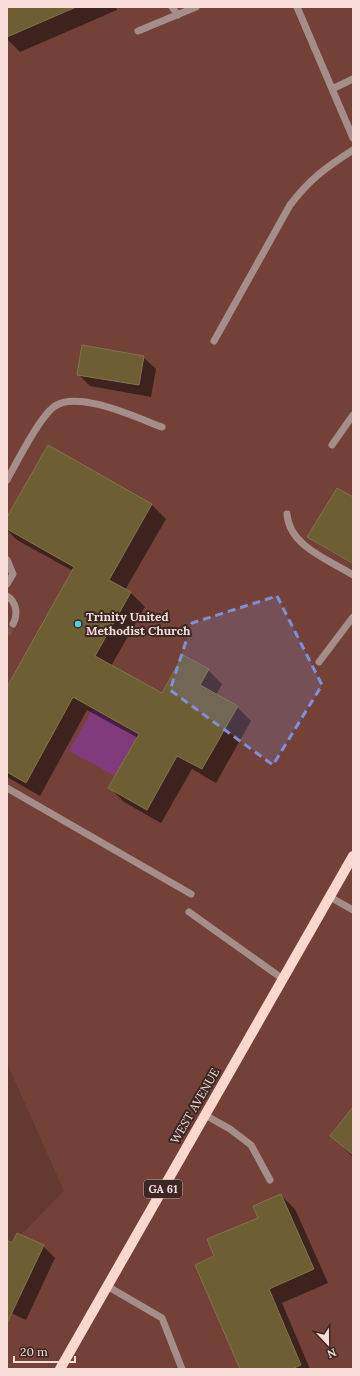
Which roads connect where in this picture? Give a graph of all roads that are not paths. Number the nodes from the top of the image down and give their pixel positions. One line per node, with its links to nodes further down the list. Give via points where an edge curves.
1 (172, 7): 4 (street)
2 (196, 7): 4 (street)
3 (297, 7): 7 (street)
4 (178, 14): 5 (street)
5 (138, 31)
6 (353, 79): 7 (street)
7 (332, 88): 8 (street)
8 (353, 138)
9 (353, 150): 10 (street, via 318,173 290,205)
10 (214, 341)
11 (353, 415): 13 (street)
12 (162, 427): 14 (street, via 101,405 70,400 55,406 43,418)
13 (332, 445)
14 (7, 480)
15 (287, 514): 17 (street, via 290,528 300,542)
16 (7, 560): 18 (street, via 13,574)
17 (353, 574)
18 (7, 584)
19 (7, 596): 21 (street, via 16,608 16,619)
20 (353, 617): 22 (street)
21 (13, 624)
22 (319, 662)
23 (7, 788): 25 (street)
24 (353, 856): 26 (main road, WEST AVENUE / GA 61)
25 (191, 894)
26 (330, 897): 27 (street); 29 (main road, WEST AVENUE / GA 61)
27 (353, 910)
28 (189, 912): 29 (street)
29 (283, 979): 30 (main road, WEST AVENUE / GA 61)
30 (205, 1115): 31 (street, via 252,1144); 32 (main road, WEST AVENUE / GA 61)
31 (270, 1180)
32 (107, 1286): 33 (main road, WEST AVENUE / GA 61); 34 (street, via 162,1318)
33 (60, 1369)
34 (182, 1369)

